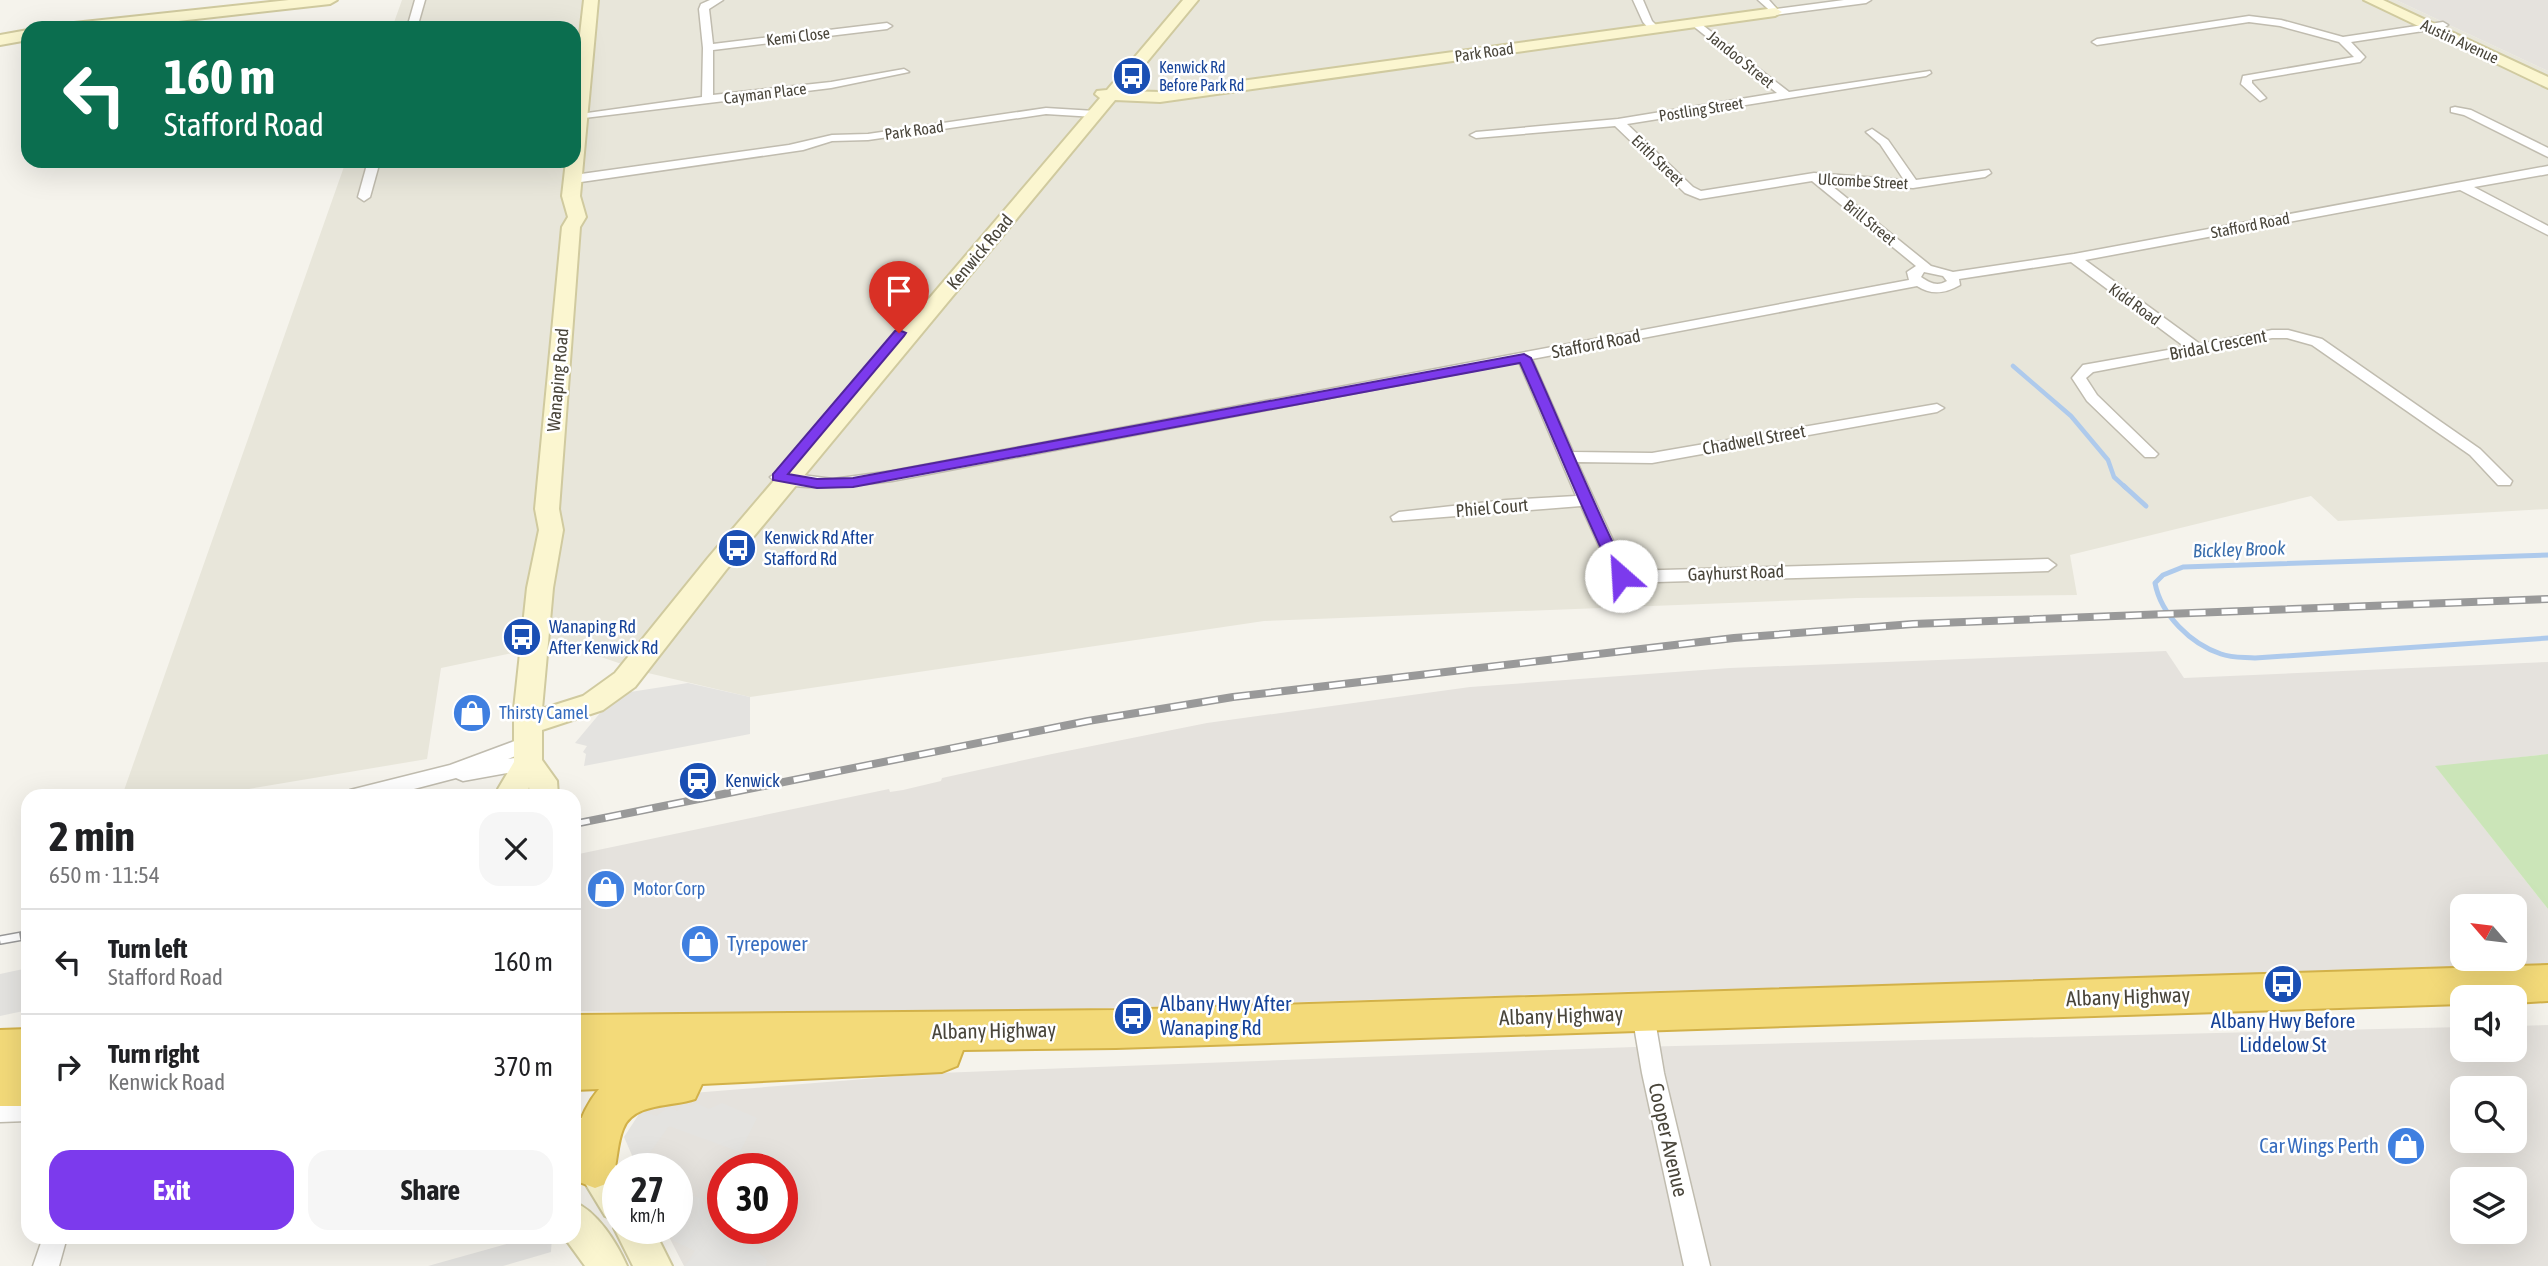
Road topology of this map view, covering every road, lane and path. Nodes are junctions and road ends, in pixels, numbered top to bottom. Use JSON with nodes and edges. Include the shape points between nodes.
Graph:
{"nodes":[{"id":1,"x":330,"y":0,"type":"edge"},
{"id":2,"x":420,"y":0,"type":"edge"},
{"id":3,"x":590,"y":0,"type":"edge"},
{"id":4,"x":718,"y":0,"type":"edge"},
{"id":5,"x":1182,"y":0,"type":"edge"},
{"id":6,"x":1191,"y":0,"type":"edge"},
{"id":7,"x":1638,"y":0,"type":"edge"},
{"id":8,"x":1866,"y":0,"type":"edge"},
{"id":9,"x":2371,"y":0,"type":"edge"},
{"id":10,"x":2386,"y":0,"type":"edge"},
{"id":11,"x":1769,"y":6,"type":"edge"},
{"id":12,"x":138,"y":21,"type":"edge"},
{"id":13,"x":414,"y":21,"type":"edge"},
{"id":14,"x":1696,"y":23,"type":"junction"},
{"id":15,"x":887,"y":26,"type":"dead end"},
{"id":16,"x":2437,"y":26,"type":"junction"},
{"id":17,"x":1655,"y":29,"type":"junction"},
{"id":18,"x":21,"y":36,"type":"edge"},
{"id":19,"x":0,"y":40,"type":"edge"},
{"id":20,"x":2343,"y":40,"type":"junction"},
{"id":21,"x":2097,"y":43,"type":"dead end"},
{"id":22,"x":708,"y":48,"type":"junction"},
{"id":23,"x":904,"y":72,"type":"dead end"},
{"id":24,"x":1926,"y":73,"type":"dead end"},
{"id":25,"x":2548,"y":74,"type":"edge"},
{"id":26,"x":2548,"y":83,"type":"edge"},
{"id":27,"x":1786,"y":95,"type":"junction"},
{"id":28,"x":708,"y":99,"type":"junction"},
{"id":29,"x":2260,"y":99,"type":"dead end"},
{"id":30,"x":1095,"y":109,"type":"junction"},
{"id":31,"x":2455,"y":110,"type":"dead end"},
{"id":32,"x":581,"y":115,"type":"joint"},
{"id":33,"x":1619,"y":122,"type":"junction"},
{"id":34,"x":1872,"y":132,"type":"dead end"},
{"id":35,"x":1476,"y":135,"type":"dead end"},
{"id":36,"x":2548,"y":153,"type":"edge"},
{"id":37,"x":372,"y":168,"type":"edge"},
{"id":38,"x":576,"y":168,"type":"edge"},
{"id":39,"x":2548,"y":170,"type":"edge"},
{"id":40,"x":1985,"y":173,"type":"dead end"},
{"id":41,"x":575,"y":176,"type":"junction"},
{"id":42,"x":1814,"y":177,"type":"junction"},
{"id":43,"x":1913,"y":184,"type":"junction"},
{"id":44,"x":2460,"y":185,"type":"junction"},
{"id":45,"x":1700,"y":195,"type":"joint"},
{"id":46,"x":363,"y":197,"type":"dead end"},
{"id":47,"x":2548,"y":231,"type":"edge"},
{"id":48,"x":2074,"y":258,"type":"junction"},
{"id":49,"x":1926,"y":268,"type":"junction"},
{"id":50,"x":1952,"y":276,"type":"junction"},
{"id":51,"x":1918,"y":282,"type":"junction"},
{"id":52,"x":2197,"y":349,"type":"junction"},
{"id":53,"x":1524,"y":358,"type":"junction"},
{"id":54,"x":1937,"y":408,"type":"dead end"},
{"id":55,"x":2150,"y":454,"type":"dead end"},
{"id":56,"x":1570,"y":457,"type":"junction"},
{"id":57,"x":783,"y":478,"type":"junction"},
{"id":58,"x":2504,"y":481,"type":"dead end"},
{"id":59,"x":1584,"y":502,"type":"junction"},
{"id":60,"x":1399,"y":517,"type":"dead end"},
{"id":61,"x":2048,"y":565,"type":"dead end"},
{"id":62,"x":528,"y":735,"type":"junction"},
{"id":63,"x":385,"y":789,"type":"edge"},
{"id":64,"x":513,"y":789,"type":"edge"},
{"id":65,"x":544,"y":789,"type":"edge"},
{"id":66,"x":2548,"y":983,"type":"edge"},
{"id":67,"x":2548,"y":1001,"type":"edge"},
{"id":68,"x":2527,"y":1002,"type":"edge"},
{"id":69,"x":2450,"y":1003,"type":"edge"},
{"id":70,"x":1645,"y":1023,"type":"junction"},
{"id":71,"x":581,"y":1035,"type":"edge"},
{"id":72,"x":21,"y":1049,"type":"edge"},
{"id":73,"x":0,"y":1050,"type":"edge"},
{"id":74,"x":865,"y":1056,"type":"junction"},
{"id":75,"x":581,"y":1070,"type":"edge"},
{"id":76,"x":0,"y":1085,"type":"edge"},
{"id":77,"x":21,"y":1085,"type":"edge"},
{"id":78,"x":21,"y":1110,"type":"edge"},
{"id":79,"x":0,"y":1111,"type":"edge"},
{"id":80,"x":584,"y":1149,"type":"edge"},
{"id":81,"x":602,"y":1178,"type":"edge"},
{"id":82,"x":581,"y":1229,"type":"edge"},
{"id":83,"x":53,"y":1244,"type":"edge"},
{"id":84,"x":641,"y":1244,"type":"edge"},
{"id":85,"x":46,"y":1266,"type":"edge"},
{"id":86,"x":608,"y":1266,"type":"edge"},
{"id":87,"x":653,"y":1266,"type":"edge"},
{"id":88,"x":1697,"y":1266,"type":"edge"}],
"edges":[{"from":1,"to":12,"type":"main road"},
{"from":2,"to":13,"type":"street"},
{"from":3,"to":32,"type":"main road","name":"Wanaping Road"},
{"from":4,"to":22,"type":"street","via":[[704,9]]},
{"from":5,"to":30,"type":"main road","name":"Kenwick Road"},
{"from":6,"to":30,"type":"main road","name":"Kenwick Road"},
{"from":7,"to":17,"type":"street"},
{"from":8,"to":11,"type":"street","name":"Park Road"},
{"from":9,"to":16,"type":"main road","name":"Austin Avenue"},
{"from":10,"to":16,"type":"main road","name":"Austin Avenue"},
{"from":11,"to":14,"type":"main road","name":"Park Road"},
{"from":14,"to":17,"type":"main road","name":"Park Road"},
{"from":14,"to":27,"type":"street","name":"Jandoo Street"},
{"from":15,"to":22,"type":"street","name":"Kemi Close"},
{"from":16,"to":20,"type":"street"},
{"from":16,"to":25,"type":"main road","name":"Austin Avenue"},
{"from":16,"to":26,"type":"main road","name":"Austin Avenue"},
{"from":17,"to":30,"type":"main road","name":"Park Road"},
{"from":18,"to":19,"type":"main road"},
{"from":20,"to":21,"type":"street","via":[[2249,19]]},
{"from":20,"to":29,"type":"street","via":[[2360,57],[2247,78]]},
{"from":22,"to":28,"type":"street"},
{"from":23,"to":28,"type":"street","name":"Cayman Place"},
{"from":24,"to":27,"type":"street","name":"Postling Street"},
{"from":27,"to":33,"type":"street","name":"Postling Street"},
{"from":28,"to":32,"type":"street","name":"Cayman Place"},
{"from":30,"to":41,"type":"street","name":"Park Road"},
{"from":30,"to":57,"type":"main road","name":"Kenwick Road"},
{"from":31,"to":36,"type":"street"},
{"from":33,"to":35,"type":"street","name":"Postling Street"},
{"from":33,"to":45,"type":"street","name":"Erith Street","via":[[1689,190]]},
{"from":34,"to":43,"type":"street"},
{"from":37,"to":46,"type":"street"},
{"from":38,"to":41,"type":"main road","name":"Wanaping Road"},
{"from":39,"to":44,"type":"street","name":"Stafford Road"},
{"from":40,"to":43,"type":"street","name":"Ulcombe Street"},
{"from":41,"to":62,"type":"main road","name":"Wanaping Road","via":[[572,202],[577,217],[571,228],[547,509],[551,530],[540,589]]},
{"from":42,"to":43,"type":"street","name":"Ulcombe Street"},
{"from":42,"to":45,"type":"street","name":"Ulcombe Street"},
{"from":42,"to":49,"type":"street","name":"Brill Street"},
{"from":44,"to":47,"type":"street"},
{"from":44,"to":48,"type":"street","name":"Stafford Road"},
{"from":48,"to":50,"type":"street","name":"Stafford Road"},
{"from":48,"to":52,"type":"street","name":"Kidd Road"},
{"from":49,"to":50,"type":"street","name":"Stafford Road"},
{"from":49,"to":51,"type":"street","via":[[1914,272]]},
{"from":50,"to":51,"type":"street","name":"Stafford Road","via":[[1955,282],[1949,288],[1934,289]]},
{"from":51,"to":53,"type":"street","name":"Stafford Road"},
{"from":52,"to":55,"type":"street","name":"Bridal Crescent","via":[[2088,368],[2079,378],[2084,391],[2138,437]]},
{"from":52,"to":58,"type":"street","name":"Bridal Crescent","via":[[2272,334],[2317,342],[2475,452]]},
{"from":53,"to":56,"type":"street","name":"Gayhurst Road"},
{"from":53,"to":57,"type":"street","name":"Stafford Road","via":[[853,483],[817,484]]},
{"from":54,"to":56,"type":"street","name":"Chadwell Street","via":[[1652,458]]},
{"from":56,"to":59,"type":"street","name":"Gayhurst Road"},
{"from":57,"to":62,"type":"main road","name":"Kenwick Road","via":[[625,680],[593,703]]},
{"from":59,"to":60,"type":"street","name":"Phiel Court"},
{"from":59,"to":61,"type":"street","name":"Gayhurst Road","via":[[1621,576]]},
{"from":62,"to":63,"type":"street","via":[[471,774],[453,772]]},
{"from":62,"to":64,"type":"main road","name":"Wanaping Road"},
{"from":62,"to":65,"type":"main road"},
{"from":66,"to":70,"type":"highway","name":"Albany Highway"},
{"from":67,"to":68,"type":"highway"},
{"from":69,"to":70,"type":"highway","name":"Albany Highway"},
{"from":70,"to":71,"type":"highway","name":"Albany Highway"},
{"from":70,"to":74,"type":"highway","name":"Albany Highway"},
{"from":70,"to":88,"type":"street","name":"Cooper Avenue"},
{"from":72,"to":73,"type":"highway"},
{"from":74,"to":75,"type":"highway","name":"Albany Highway"},
{"from":74,"to":80,"type":"highway","via":[[813,1073],[638,1090],[615,1102]]},
{"from":76,"to":77,"type":"highway"},
{"from":78,"to":79,"type":"street"},
{"from":80,"to":81,"type":"main road"},
{"from":82,"to":86,"type":"main road"},
{"from":83,"to":85,"type":"street"},
{"from":84,"to":87,"type":"main road"}]}
